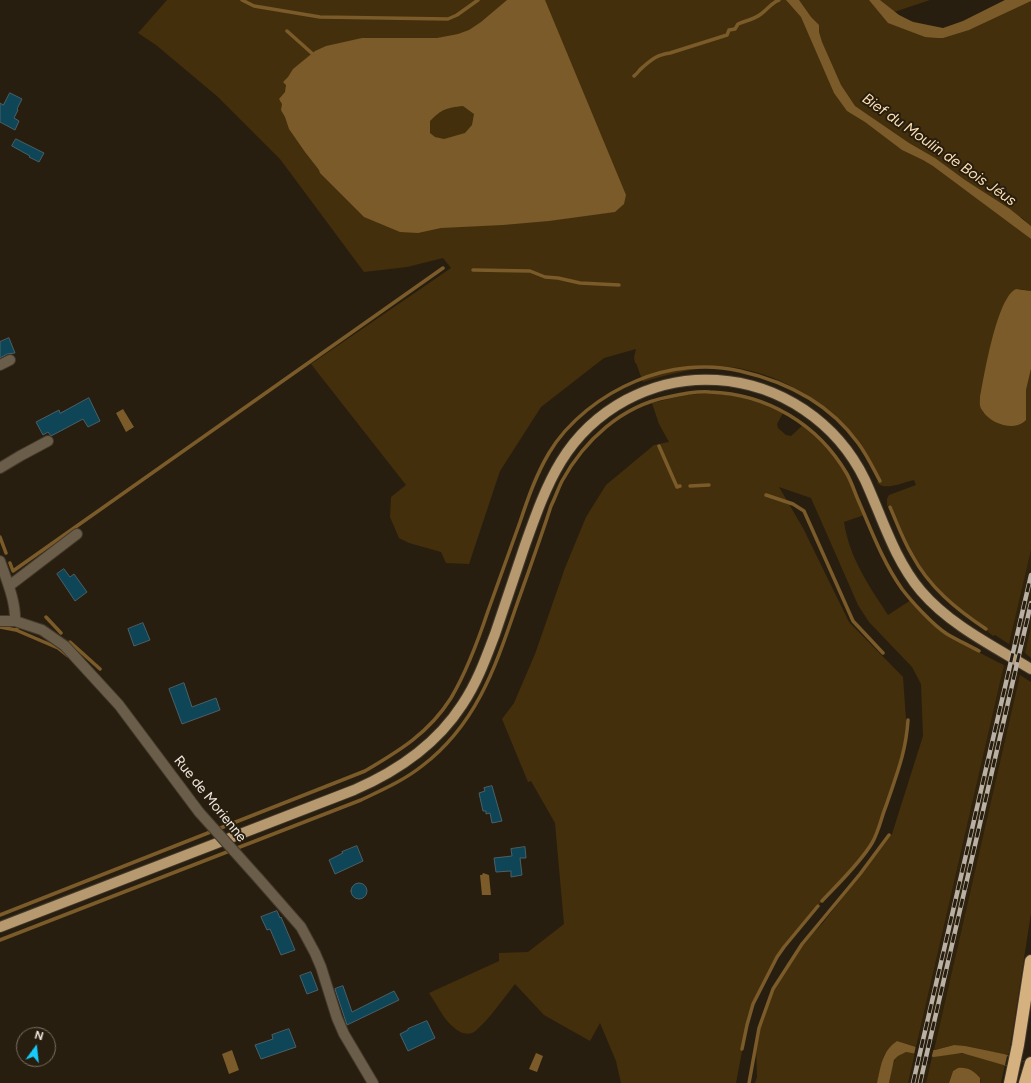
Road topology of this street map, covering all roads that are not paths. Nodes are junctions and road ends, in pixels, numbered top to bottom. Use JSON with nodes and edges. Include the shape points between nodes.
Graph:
{"nodes":[{"id":1,"x":10,"y":360,"type":"dead end"},
{"id":2,"x":0,"y":365,"type":"edge"},
{"id":3,"x":48,"y":442,"type":"dead end"},
{"id":4,"x":0,"y":468,"type":"edge"},
{"id":5,"x":77,"y":534,"type":"dead end"},
{"id":6,"x":0,"y":561,"type":"edge"},
{"id":7,"x":9,"y":586,"type":"junction"},
{"id":8,"x":0,"y":621,"type":"edge"},
{"id":9,"x":15,"y":621,"type":"junction"},
{"id":10,"x":1031,"y":669,"type":"edge"},
{"id":11,"x":0,"y":927,"type":"edge"},
{"id":12,"x":1031,"y":961,"type":"edge"},
{"id":13,"x":374,"y":1083,"type":"edge"},
{"id":14,"x":1010,"y":1083,"type":"edge"}],
"edges":[{"from":1,"to":2,"type":"street"},
{"from":3,"to":4,"type":"street"},
{"from":5,"to":7,"type":"street"},
{"from":6,"to":7,"type":"street"},
{"from":7,"to":9,"type":"street","via":[[16,614]]},
{"from":8,"to":9,"type":"street","name":"Rue de Morienne"},
{"from":9,"to":13,"type":"street","name":"Rue de Morienne","bridge":true,"via":[[42,630],[65,646],[119,706],[199,812],[301,927],[321,967],[344,1034]]},
{"from":10,"to":11,"type":"main road","via":[[966,630],[933,604],[920,590],[898,554],[855,462],[816,418],[776,394],[729,381],[678,382],[646,390],[602,415],[579,437],[555,470],[543,496],[476,680],[454,716],[418,754],[389,773],[354,790]]},
{"from":12,"to":14,"type":"highway"}]}
